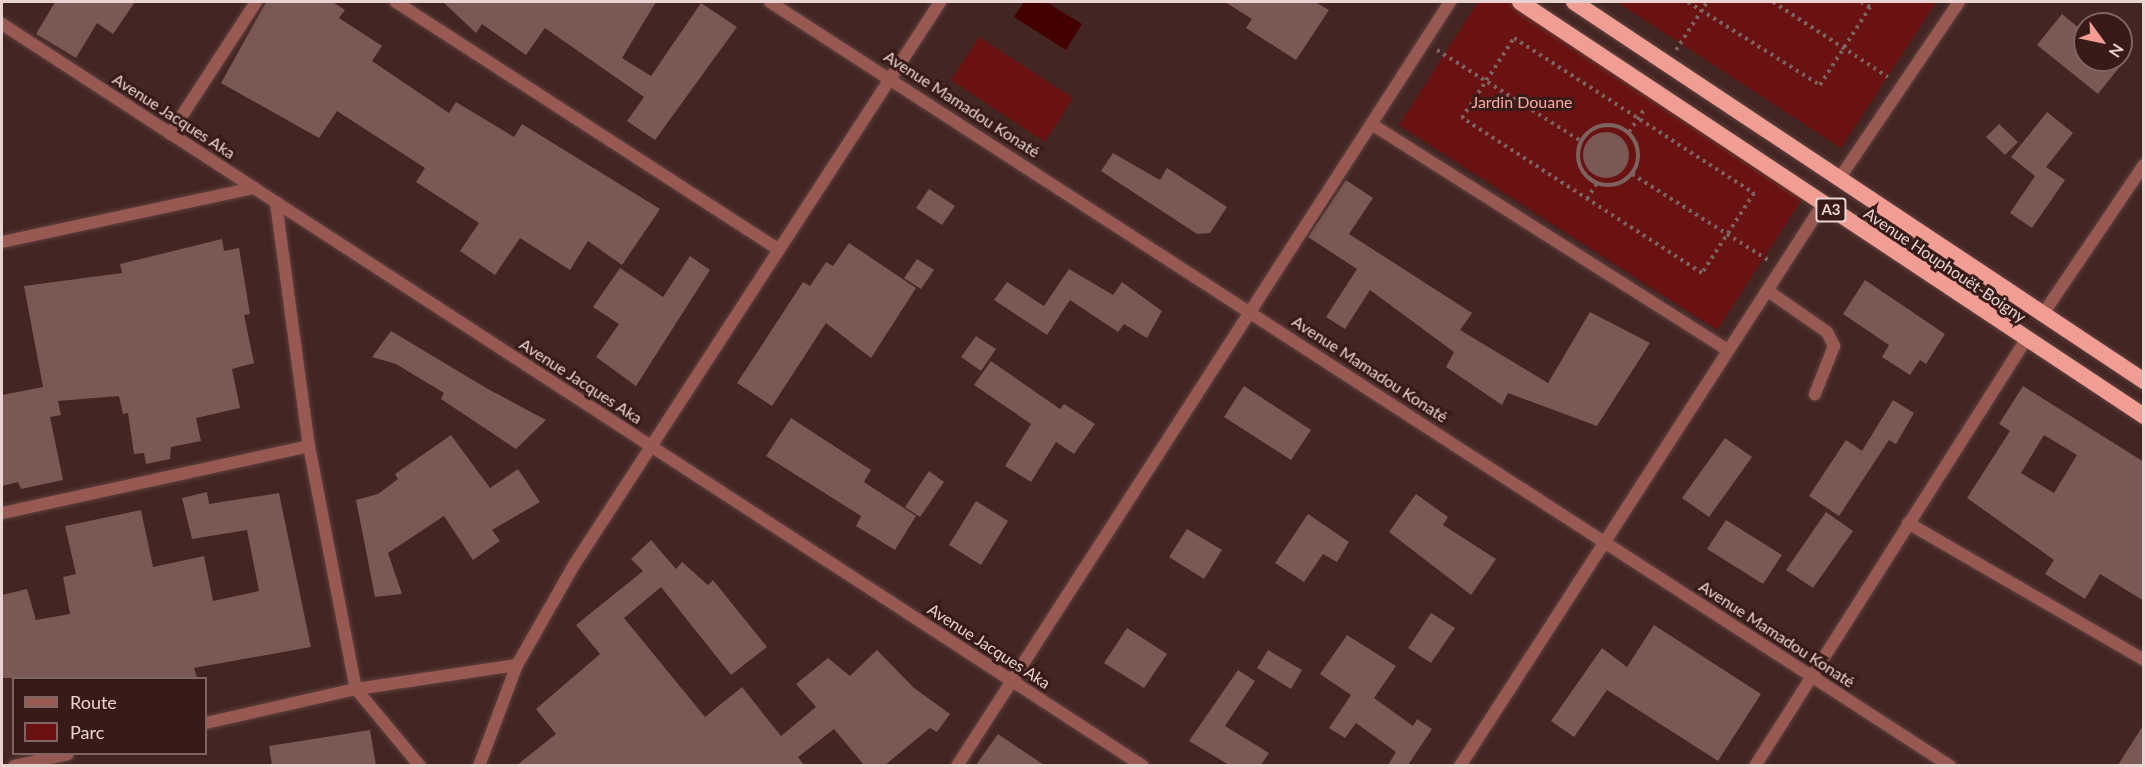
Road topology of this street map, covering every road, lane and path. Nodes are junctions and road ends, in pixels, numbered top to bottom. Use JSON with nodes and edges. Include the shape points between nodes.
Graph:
{"nodes":[{"id":1,"x":256,"y":2,"type":"edge"},
{"id":2,"x":396,"y":2,"type":"edge"},
{"id":3,"x":770,"y":2,"type":"edge"},
{"id":4,"x":940,"y":2,"type":"edge"},
{"id":5,"x":1450,"y":2,"type":"edge"},
{"id":6,"x":1520,"y":2,"type":"edge"},
{"id":7,"x":1574,"y":2,"type":"edge"},
{"id":8,"x":1688,"y":2,"type":"edge"},
{"id":9,"x":1707,"y":2,"type":"edge"},
{"id":10,"x":1773,"y":2,"type":"edge"},
{"id":11,"x":1861,"y":2,"type":"edge"},
{"id":12,"x":1959,"y":2,"type":"edge"},
{"id":13,"x":1702,"y":10,"type":"junction"},
{"id":14,"x":2,"y":24,"type":"edge"},
{"id":15,"x":1427,"y":43,"type":"junction"},
{"id":16,"x":1844,"y":48,"type":"junction"},
{"id":17,"x":1668,"y":63,"type":"junction"},
{"id":18,"x":891,"y":78,"type":"junction"},
{"id":19,"x":1486,"y":81,"type":"junction"},
{"id":20,"x":1902,"y":86,"type":"junction"},
{"id":21,"x":1656,"y":93,"type":"junction"},
{"id":22,"x":1639,"y":118,"type":"junction"},
{"id":23,"x":1373,"y":125,"type":"junction"},
{"id":24,"x":1629,"y":132,"type":"junction"},
{"id":25,"x":170,"y":134,"type":"junction"},
{"id":26,"x":1581,"y":141,"type":"junction"},
{"id":27,"x":2144,"y":165,"type":"edge"},
{"id":28,"x":1632,"y":174,"type":"junction"},
{"id":29,"x":1839,"y":179,"type":"junction"},
{"id":30,"x":1596,"y":183,"type":"junction"},
{"id":31,"x":254,"y":188,"type":"junction"},
{"id":32,"x":1587,"y":199,"type":"junction"},
{"id":33,"x":276,"y":203,"type":"junction"},
{"id":34,"x":1822,"y":204,"type":"junction"},
{"id":35,"x":1727,"y":234,"type":"junction"},
{"id":36,"x":2,"y":243,"type":"edge"},
{"id":37,"x":779,"y":250,"type":"junction"},
{"id":38,"x":1782,"y":269,"type":"junction"},
{"id":39,"x":1768,"y":291,"type":"junction"},
{"id":40,"x":1252,"y":312,"type":"junction"},
{"id":41,"x":2043,"y":315,"type":"junction"},
{"id":42,"x":2025,"y":341,"type":"junction"},
{"id":43,"x":1728,"y":350,"type":"junction"},
{"id":44,"x":2144,"y":381,"type":"edge"},
{"id":45,"x":1815,"y":394,"type":"dead end"},
{"id":46,"x":2144,"y":416,"type":"edge"},
{"id":47,"x":309,"y":446,"type":"junction"},
{"id":48,"x":651,"y":446,"type":"junction"},
{"id":49,"x":2,"y":513,"type":"edge"},
{"id":50,"x":1908,"y":523,"type":"junction"},
{"id":51,"x":1605,"y":542,"type":"junction"},
{"id":52,"x":2144,"y":660,"type":"edge"},
{"id":53,"x":517,"y":665,"type":"junction"},
{"id":54,"x":1813,"y":676,"type":"junction"},
{"id":55,"x":1012,"y":681,"type":"junction"},
{"id":56,"x":356,"y":689,"type":"junction"},
{"id":57,"x":207,"y":723,"type":"edge"},
{"id":58,"x":59,"y":755,"type":"edge"},
{"id":59,"x":14,"y":765,"type":"edge"},
{"id":60,"x":420,"y":765,"type":"edge"},
{"id":61,"x":479,"y":765,"type":"edge"},
{"id":62,"x":957,"y":765,"type":"edge"},
{"id":63,"x":1143,"y":765,"type":"edge"},
{"id":64,"x":1460,"y":765,"type":"edge"},
{"id":65,"x":1755,"y":765,"type":"edge"},
{"id":66,"x":1950,"y":765,"type":"edge"}],
"edges":[{"from":1,"to":25,"type":"street"},
{"from":2,"to":37,"type":"street"},
{"from":3,"to":18,"type":"street","name":"Avenue Mamadou Konaté"},
{"from":4,"to":18,"type":"street"},
{"from":5,"to":15,"type":"street"},
{"from":6,"to":21,"type":"highway","name":"Avenue Houphouët-Boigny","number":"A3"},
{"from":7,"to":17,"type":"highway","name":"Avenue Houphouët-Boigny","number":"A3"},
{"from":8,"to":13,"type":"path"},
{"from":9,"to":13,"type":"path"},
{"from":10,"to":16,"type":"path"},
{"from":11,"to":16,"type":"path","via":[[1870,7]]},
{"from":12,"to":20,"type":"street"},
{"from":13,"to":16,"type":"path","via":[[1820,85]]},
{"from":13,"to":17,"type":"path"},
{"from":14,"to":25,"type":"street","name":"Avenue Jacques Aka"},
{"from":15,"to":19,"type":"path"},
{"from":15,"to":23,"type":"street"},
{"from":16,"to":20,"type":"path"},
{"from":17,"to":29,"type":"highway","name":"Avenue Houphouët-Boigny","number":"A3"},
{"from":18,"to":37,"type":"street"},
{"from":18,"to":40,"type":"street","name":"Avenue Mamadou Konaté"},
{"from":19,"to":22,"type":"path","via":[[1514,38]]},
{"from":19,"to":26,"type":"path"},
{"from":19,"to":32,"type":"path","via":[[1462,118]]},
{"from":20,"to":29,"type":"street"},
{"from":21,"to":22,"type":"path"},
{"from":21,"to":34,"type":"highway","name":"Avenue Houphouët-Boigny","number":"A3"},
{"from":22,"to":24,"type":"path"},
{"from":22,"to":35,"type":"path","via":[[1754,193]]},
{"from":23,"to":40,"type":"street"},
{"from":23,"to":43,"type":"street"},
{"from":24,"to":26,"type":"path","via":[[1608,124]]},
{"from":24,"to":28,"type":"path","via":[[1637,145]]},
{"from":25,"to":31,"type":"street","name":"Avenue Jacques Aka"},
{"from":26,"to":30,"type":"path","via":[[1580,165]]},
{"from":27,"to":41,"type":"street"},
{"from":28,"to":30,"type":"path","via":[[1616,184]]},
{"from":28,"to":35,"type":"path"},
{"from":29,"to":41,"type":"highway","name":"Avenue Houphouët-Boigny","number":"A3"},
{"from":30,"to":32,"type":"path"},
{"from":31,"to":33,"type":"street","name":"Avenue Jacques Aka"},
{"from":31,"to":36,"type":"street"},
{"from":32,"to":35,"type":"path","via":[[1702,273]]},
{"from":33,"to":47,"type":"street"},
{"from":33,"to":48,"type":"street","name":"Avenue Jacques Aka"},
{"from":34,"to":38,"type":"street"},
{"from":34,"to":42,"type":"highway","name":"Avenue Houphouët-Boigny","number":"A3"},
{"from":35,"to":38,"type":"path"},
{"from":37,"to":48,"type":"street"},
{"from":38,"to":39,"type":"street"},
{"from":39,"to":43,"type":"street"},
{"from":39,"to":45,"type":"street","via":[[1827,332],[1834,346]]},
{"from":40,"to":51,"type":"street","name":"Avenue Mamadou Konaté"},
{"from":40,"to":55,"type":"street"},
{"from":41,"to":44,"type":"highway","name":"Avenue Houphouët-Boigny","number":"A3"},
{"from":42,"to":46,"type":"highway","name":"Avenue Houphouët-Boigny","number":"A3"},
{"from":42,"to":50,"type":"street"},
{"from":43,"to":51,"type":"street"},
{"from":47,"to":49,"type":"street"},
{"from":47,"to":56,"type":"street"},
{"from":48,"to":53,"type":"street"},
{"from":48,"to":55,"type":"street","name":"Avenue Jacques Aka"},
{"from":50,"to":52,"type":"street"},
{"from":50,"to":54,"type":"street"},
{"from":51,"to":54,"type":"street","name":"Avenue Mamadou Konaté"},
{"from":51,"to":64,"type":"street"},
{"from":53,"to":56,"type":"street"},
{"from":53,"to":61,"type":"street"},
{"from":54,"to":65,"type":"street"},
{"from":54,"to":66,"type":"street","name":"Avenue Mamadou Konaté"},
{"from":55,"to":62,"type":"street"},
{"from":55,"to":63,"type":"street","name":"Avenue Jacques Aka"},
{"from":56,"to":57,"type":"street"},
{"from":56,"to":60,"type":"street"},
{"from":58,"to":59,"type":"street"}]}
